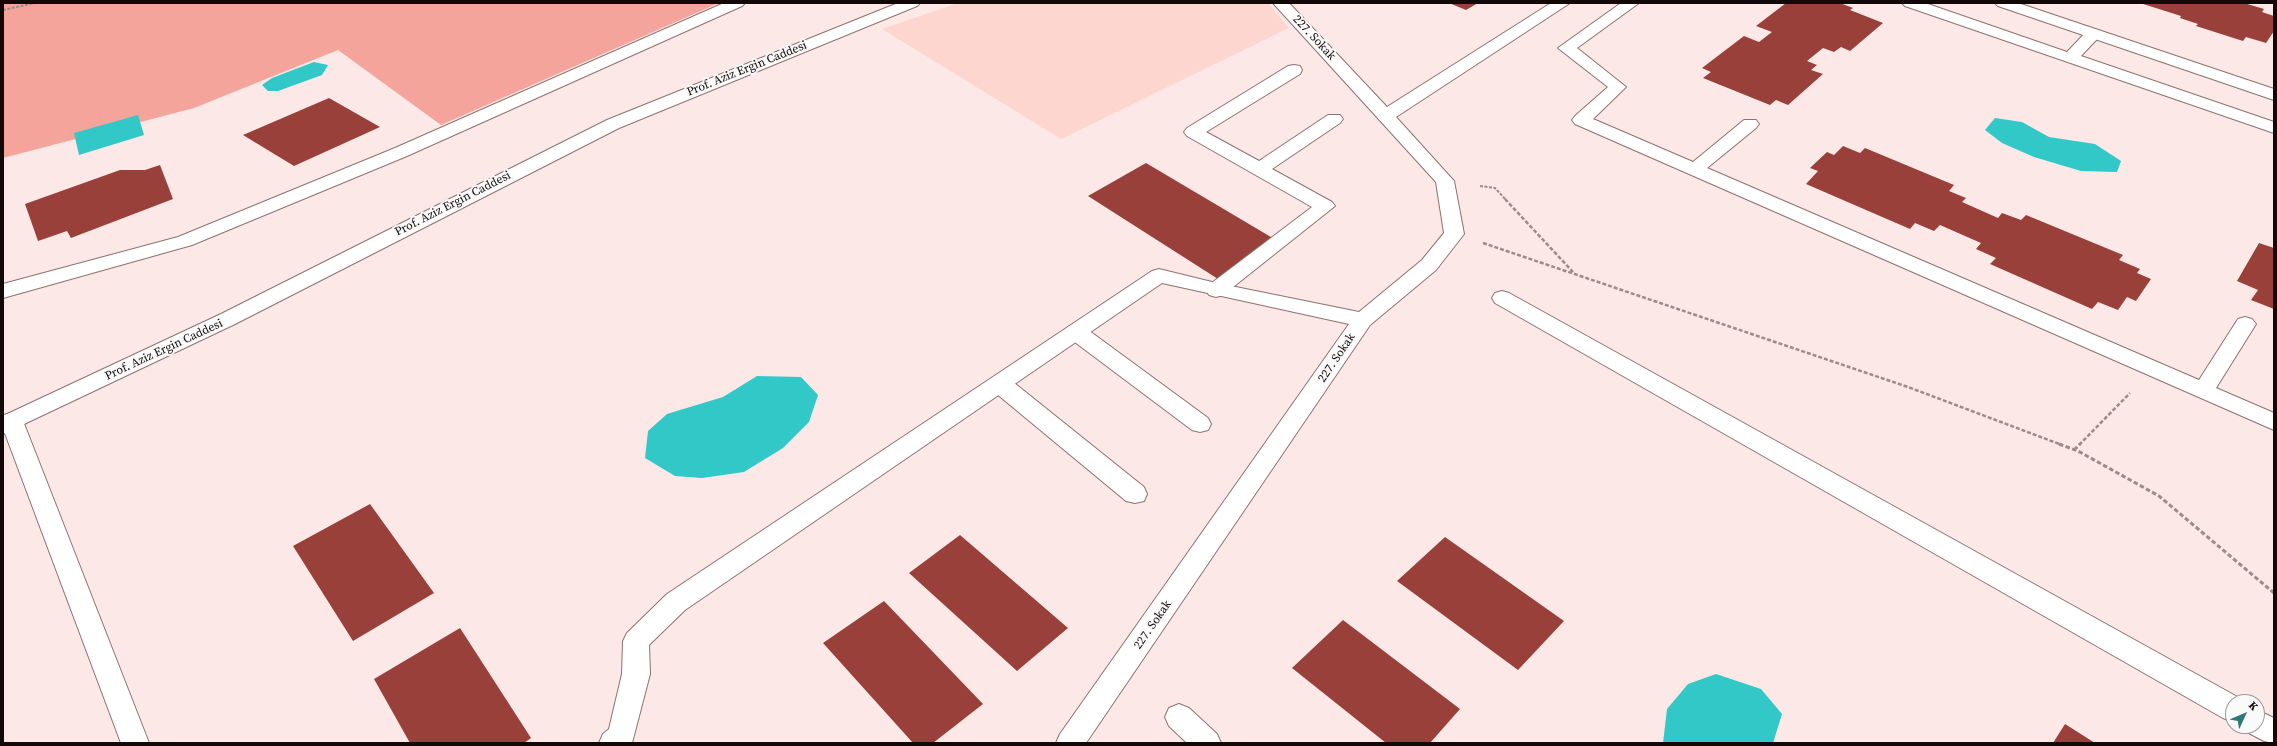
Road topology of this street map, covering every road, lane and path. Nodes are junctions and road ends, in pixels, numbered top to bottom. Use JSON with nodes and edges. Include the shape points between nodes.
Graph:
{"nodes":[{"id":1,"x":35,"y":3,"type":"edge"},
{"id":2,"x":737,"y":3,"type":"edge"},
{"id":3,"x":911,"y":3,"type":"edge"},
{"id":4,"x":1281,"y":3,"type":"edge"},
{"id":5,"x":1562,"y":3,"type":"edge"},
{"id":6,"x":1631,"y":3,"type":"edge"},
{"id":7,"x":1910,"y":3,"type":"edge"},
{"id":8,"x":2003,"y":3,"type":"edge"},
{"id":9,"x":3,"y":10,"type":"edge"},
{"id":10,"x":2093,"y":34,"type":"junction"},
{"id":11,"x":2070,"y":58,"type":"junction"},
{"id":12,"x":1294,"y":70,"type":"dead end"},
{"id":13,"x":2274,"y":95,"type":"edge"},
{"id":14,"x":1385,"y":116,"type":"junction"},
{"id":15,"x":1334,"y":119,"type":"dead end"},
{"id":16,"x":1750,"y":124,"type":"dead end"},
{"id":17,"x":2274,"y":128,"type":"edge"},
{"id":18,"x":1260,"y":169,"type":"junction"},
{"id":19,"x":1694,"y":170,"type":"junction"},
{"id":20,"x":1445,"y":181,"type":"junction"},
{"id":21,"x":1454,"y":233,"type":"junction"},
{"id":22,"x":1574,"y":273,"type":"junction"},
{"id":23,"x":1216,"y":290,"type":"junction"},
{"id":24,"x":3,"y":291,"type":"edge"},
{"id":25,"x":1502,"y":298,"type":"dead end"},
{"id":26,"x":1363,"y":320,"type":"junction"},
{"id":27,"x":2245,"y":324,"type":"dead end"},
{"id":28,"x":1076,"y":332,"type":"junction"},
{"id":29,"x":2153,"y":369,"type":"junction"},
{"id":30,"x":1000,"y":384,"type":"junction"},
{"id":31,"x":2203,"y":391,"type":"junction"},
{"id":32,"x":2274,"y":422,"type":"edge"},
{"id":33,"x":8,"y":423,"type":"edge"},
{"id":34,"x":1200,"y":424,"type":"dead end"},
{"id":35,"x":2074,"y":450,"type":"junction"},
{"id":36,"x":1136,"y":494,"type":"dead end"},
{"id":37,"x":2274,"y":593,"type":"edge"},
{"id":38,"x":2225,"y":705,"type":"edge"},
{"id":39,"x":1180,"y":717,"type":"dead end"},
{"id":40,"x":2265,"y":727,"type":"edge"},
{"id":41,"x":2274,"y":732,"type":"edge"},
{"id":42,"x":135,"y":743,"type":"edge"},
{"id":43,"x":613,"y":743,"type":"edge"},
{"id":44,"x":1070,"y":743,"type":"edge"},
{"id":45,"x":1207,"y":743,"type":"edge"}],
"edges":[{"from":1,"to":9,"type":"path"},
{"from":2,"to":24,"type":"street","via":[[401,152],[185,241]]},
{"from":3,"to":33,"type":"street","name":"Prof. Aziz Ergin Caddesi","via":[[613,124],[228,319]]},
{"from":4,"to":14,"type":"street","name":"227. Sokak"},
{"from":5,"to":14,"type":"street"},
{"from":6,"to":19,"type":"street","via":[[1566,48],[1618,87],[1581,120]]},
{"from":7,"to":11,"type":"street"},
{"from":8,"to":10,"type":"street"},
{"from":10,"to":11,"type":"street"},
{"from":10,"to":13,"type":"street"},
{"from":11,"to":17,"type":"street"},
{"from":12,"to":18,"type":"street","via":[[1193,132]]},
{"from":14,"to":20,"type":"street","name":"227. Sokak"},
{"from":15,"to":18,"type":"street"},
{"from":16,"to":19,"type":"street"},
{"from":18,"to":23,"type":"street","via":[[1325,206]]},
{"from":19,"to":29,"type":"street"},
{"from":20,"to":21,"type":"street"},
{"from":20,"to":22,"type":"path","via":[[1495,188]]},
{"from":21,"to":22,"type":"path"},
{"from":21,"to":26,"type":"street","name":"227. Sokak","via":[[1429,265]]},
{"from":22,"to":35,"type":"path","via":[[1908,387]]},
{"from":23,"to":26,"type":"street"},
{"from":23,"to":28,"type":"street","via":[[1159,276]]},
{"from":25,"to":38,"type":"street"},
{"from":26,"to":44,"type":"street","name":"227. Sokak","via":[[1241,500]]},
{"from":27,"to":31,"type":"street"},
{"from":28,"to":30,"type":"street"},
{"from":28,"to":34,"type":"street"},
{"from":29,"to":31,"type":"street"},
{"from":29,"to":35,"type":"path"},
{"from":30,"to":36,"type":"street"},
{"from":30,"to":43,"type":"street","via":[[676,602],[636,642],[636,674],[620,736]]},
{"from":31,"to":32,"type":"street"},
{"from":33,"to":42,"type":"street"},
{"from":35,"to":37,"type":"path","via":[[2159,496]]},
{"from":39,"to":45,"type":"street"},
{"from":40,"to":41,"type":"street"}]}
